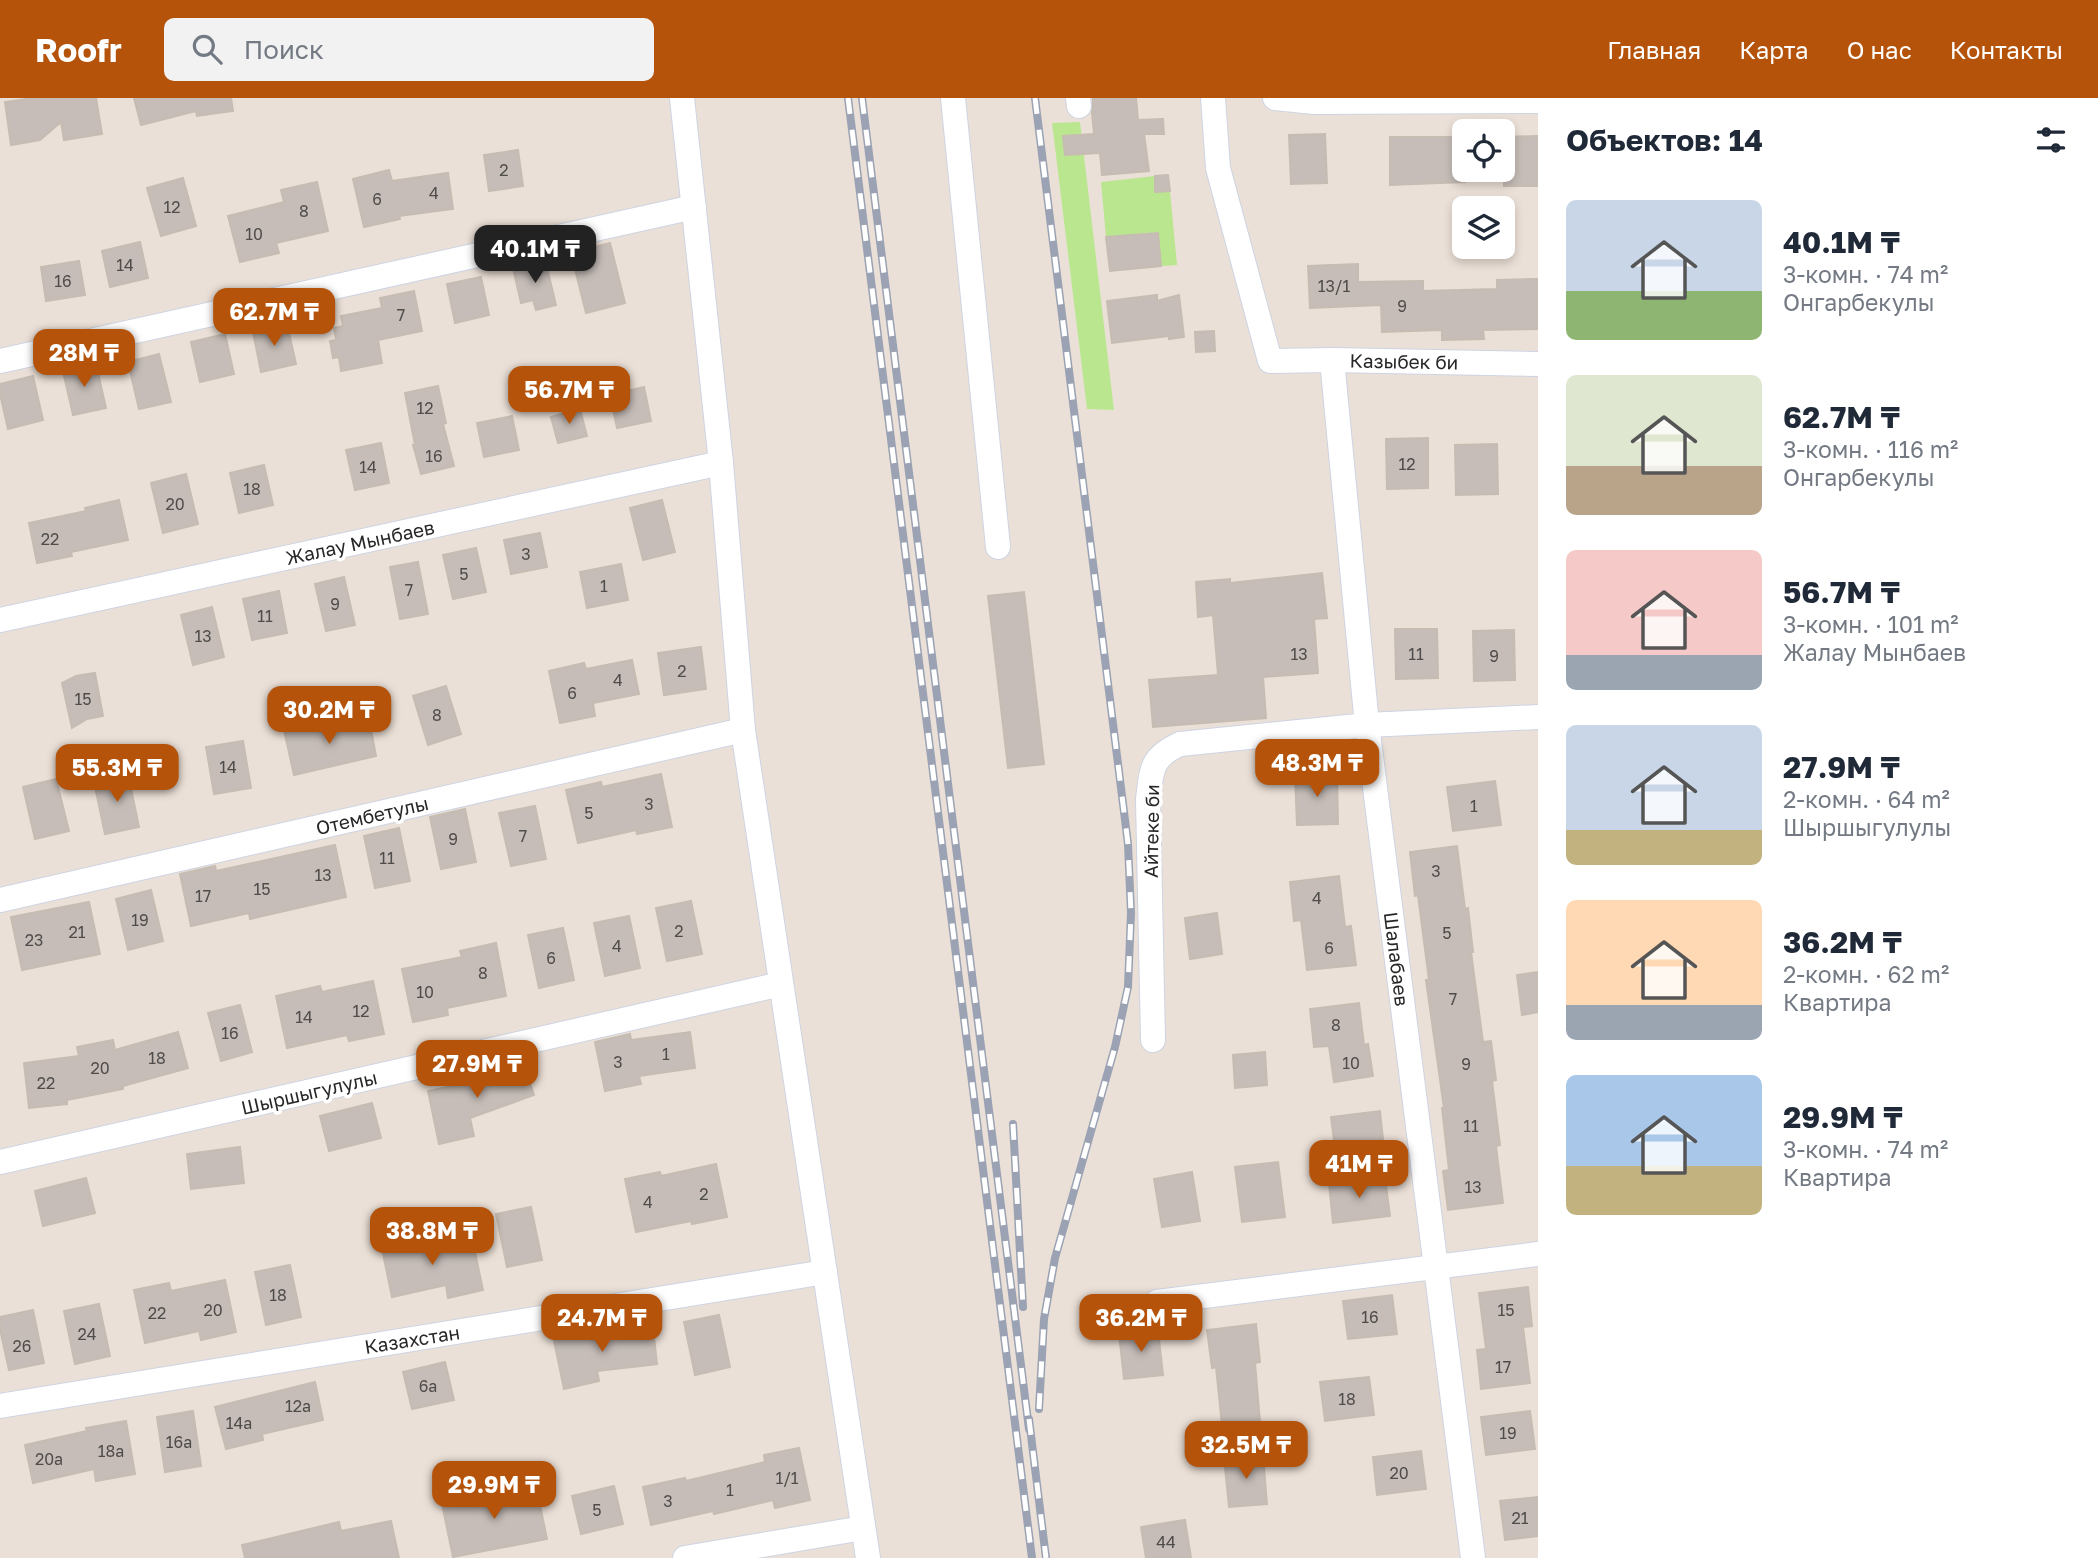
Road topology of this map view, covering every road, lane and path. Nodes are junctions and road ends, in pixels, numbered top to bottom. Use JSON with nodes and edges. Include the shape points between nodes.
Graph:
{"nodes":[{"id":1,"x":682,"y":98,"type":"edge"},
{"id":2,"x":953,"y":98,"type":"edge"},
{"id":3,"x":1213,"y":98,"type":"edge"},
{"id":4,"x":1275,"y":98,"type":"edge"},
{"id":5,"x":1538,"y":101,"type":"edge"},
{"id":6,"x":694,"y":207,"type":"junction"},
{"id":7,"x":1332,"y":360,"type":"junction"},
{"id":8,"x":0,"y":361,"type":"edge"},
{"id":9,"x":1538,"y":364,"type":"edge"},
{"id":10,"x":721,"y":463,"type":"junction"},
{"id":11,"x":998,"y":547,"type":"dead end"},
{"id":12,"x":0,"y":620,"type":"edge"},
{"id":13,"x":1538,"y":717,"type":"edge"},
{"id":14,"x":1367,"y":726,"type":"junction"},
{"id":15,"x":743,"y":730,"type":"junction"},
{"id":16,"x":0,"y":900,"type":"edge"},
{"id":17,"x":782,"y":984,"type":"junction"},
{"id":18,"x":1153,"y":1040,"type":"dead end"},
{"id":19,"x":0,"y":1163,"type":"edge"},
{"id":20,"x":1538,"y":1254,"type":"edge"},
{"id":21,"x":1436,"y":1267,"type":"junction"},
{"id":22,"x":825,"y":1272,"type":"junction"},
{"id":23,"x":1157,"y":1302,"type":"dead end"},
{"id":24,"x":0,"y":1406,"type":"edge"},
{"id":25,"x":863,"y":1528,"type":"junction"},
{"id":26,"x":685,"y":1558,"type":"edge"},
{"id":27,"x":868,"y":1558,"type":"edge"},
{"id":28,"x":1473,"y":1558,"type":"edge"}],
"edges":[{"from":1,"to":6,"type":"street"},
{"from":2,"to":11,"type":"street"},
{"from":3,"to":7,"type":"street","name":"Казыбек би","via":[[1218,168],[1270,361]]},
{"from":4,"to":5,"type":"street","via":[[1314,102]]},
{"from":6,"to":8,"type":"street"},
{"from":6,"to":10,"type":"street"},
{"from":7,"to":9,"type":"street","name":"Казыбек би"},
{"from":7,"to":14,"type":"street","name":"Шалабаев"},
{"from":10,"to":12,"type":"street","name":"Жалау Мынбаев"},
{"from":10,"to":15,"type":"street"},
{"from":13,"to":14,"type":"street","name":"Айтеке би"},
{"from":14,"to":18,"type":"street","name":"Айтеке би","via":[[1180,744],[1161,753],[1152,771],[1148,799]]},
{"from":14,"to":21,"type":"street","name":"Шалабаев"},
{"from":15,"to":16,"type":"street","name":"Отембетулы"},
{"from":15,"to":17,"type":"street"},
{"from":17,"to":19,"type":"street","name":"Шыршыгулулы"},
{"from":17,"to":22,"type":"street"},
{"from":20,"to":21,"type":"street"},
{"from":21,"to":23,"type":"street"},
{"from":21,"to":28,"type":"street","name":"Шалабаев"},
{"from":22,"to":24,"type":"street","name":"Казахстан"},
{"from":22,"to":25,"type":"street"},
{"from":25,"to":26,"type":"street"},
{"from":25,"to":27,"type":"street"}]}
